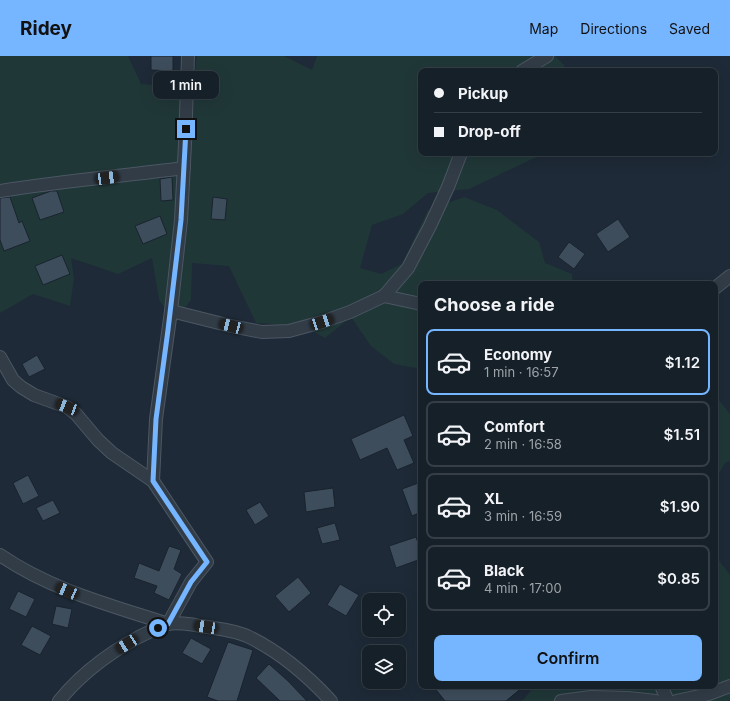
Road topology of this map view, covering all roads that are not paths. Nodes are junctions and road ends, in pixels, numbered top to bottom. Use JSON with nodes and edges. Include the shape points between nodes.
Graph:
{"nodes":[{"id":1,"x":188,"y":56,"type":"edge"},
{"id":2,"x":547,"y":56,"type":"edge"},
{"id":3,"x":527,"y":68,"type":"edge"},
{"id":4,"x":460,"y":156,"type":"edge"},
{"id":5,"x":184,"y":168,"type":"junction"},
{"id":6,"x":0,"y":191,"type":"edge"},
{"id":7,"x":730,"y":276,"type":"edge"},
{"id":8,"x":718,"y":286,"type":"edge"},
{"id":9,"x":384,"y":296,"type":"junction"},
{"id":10,"x":418,"y":303,"type":"edge"},
{"id":11,"x":171,"y":310,"type":"junction"},
{"id":12,"x":0,"y":357,"type":"edge"},
{"id":13,"x":153,"y":481,"type":"junction"},
{"id":14,"x":0,"y":555,"type":"edge"},
{"id":15,"x":168,"y":624,"type":"junction"},
{"id":16,"x":730,"y":686,"type":"edge"},
{"id":17,"x":662,"y":689,"type":"edge"},
{"id":18,"x":59,"y":701,"type":"edge"},
{"id":19,"x":331,"y":701,"type":"edge"},
{"id":20,"x":561,"y":701,"type":"edge"},
{"id":21,"x":656,"y":701,"type":"edge"},
{"id":22,"x":668,"y":701,"type":"edge"},
{"id":23,"x":676,"y":701,"type":"edge"}],
"edges":[{"from":1,"to":5,"type":"street"},
{"from":2,"to":3,"type":"street"},
{"from":4,"to":9,"type":"street","via":[[430,226],[408,268]]},
{"from":5,"to":6,"type":"street"},
{"from":5,"to":11,"type":"street"},
{"from":7,"to":8,"type":"street"},
{"from":9,"to":10,"type":"street"},
{"from":9,"to":11,"type":"street","via":[[350,312],[289,331],[262,332]]},
{"from":11,"to":13,"type":"street","via":[[156,419]]},
{"from":12,"to":13,"type":"street","via":[[13,380],[21,387],[34,395],[67,407],[112,453]]},
{"from":13,"to":15,"type":"street","via":[[207,562],[191,582]]},
{"from":14,"to":15,"type":"street","via":[[43,580],[80,596]]},
{"from":15,"to":18,"type":"street","via":[[138,637],[107,657],[83,676]]},
{"from":15,"to":19,"type":"street","via":[[218,628],[246,636],[275,652],[303,673]]},
{"from":16,"to":23,"type":"street","via":[[709,694]]},
{"from":17,"to":22,"type":"street"},
{"from":20,"to":21,"type":"street","via":[[591,697]]}]}
